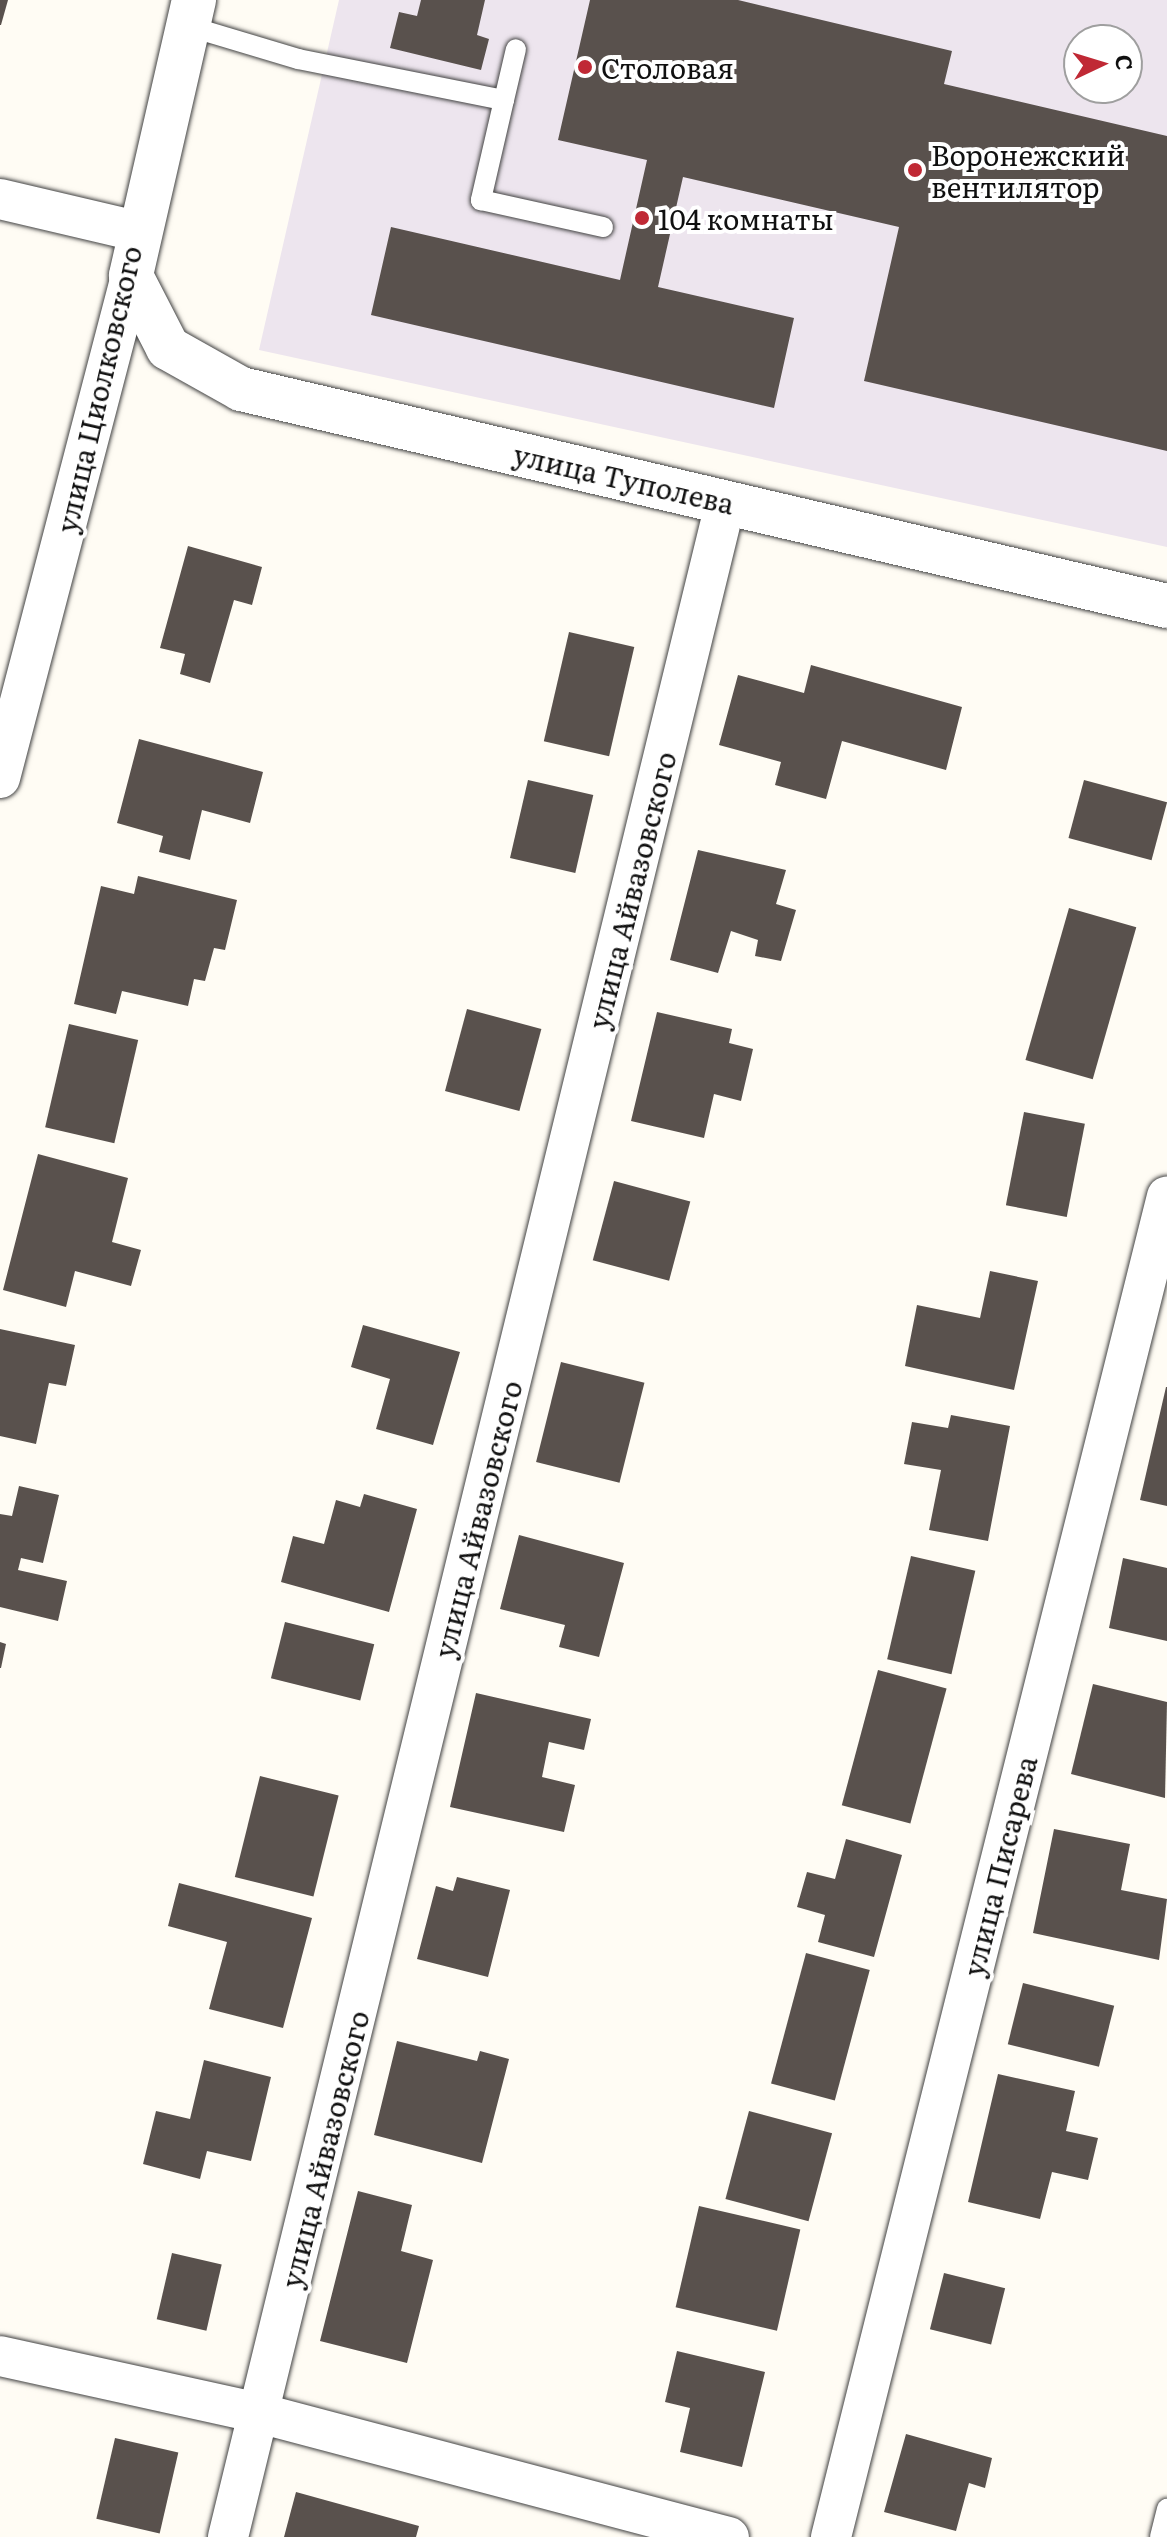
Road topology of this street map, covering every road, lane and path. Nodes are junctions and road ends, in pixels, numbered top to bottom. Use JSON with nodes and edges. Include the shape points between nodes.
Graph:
{"nodes":[{"id":1,"x":191,"y":13,"type":"edge"},
{"id":2,"x":516,"y":49,"type":"dead end"},
{"id":3,"x":504,"y":100,"type":"junction"},
{"id":4,"x":0,"y":199,"type":"edge"},
{"id":5,"x":603,"y":227,"type":"dead end"},
{"id":6,"x":136,"y":231,"type":"junction"},
{"id":7,"x":131,"y":276,"type":"junction"},
{"id":8,"x":726,"y":501,"type":"junction"},
{"id":9,"x":1167,"y":606,"type":"edge"},
{"id":10,"x":0,"y":778,"type":"edge"},
{"id":11,"x":1167,"y":1196,"type":"edge"},
{"id":12,"x":0,"y":2356,"type":"edge"},
{"id":13,"x":259,"y":2413,"type":"junction"},
{"id":14,"x":1167,"y":2509,"type":"edge"},
{"id":15,"x":228,"y":2537,"type":"edge"},
{"id":16,"x":729,"y":2537,"type":"edge"},
{"id":17,"x":831,"y":2537,"type":"edge"},
{"id":18,"x":1160,"y":2537,"type":"edge"}],
"edges":[{"from":1,"to":3,"type":"lane","via":[[298,59]]},
{"from":1,"to":6,"type":"street","name":"улица Циолковского"},
{"from":2,"to":3,"type":"lane"},
{"from":3,"to":5,"type":"lane","via":[[481,200]]},
{"from":4,"to":6,"type":"street"},
{"from":6,"to":7,"type":"street","name":"улица Циолковского"},
{"from":7,"to":8,"type":"street","name":"улица Туполева","via":[[168,348],[241,389]]},
{"from":7,"to":10,"type":"street","name":"улица Циолковского"},
{"from":8,"to":9,"type":"street","name":"улица Туполева"},
{"from":8,"to":13,"type":"street","name":"улица Айвазовского"},
{"from":11,"to":17,"type":"street","name":"улица Писарева"},
{"from":12,"to":13,"type":"street"},
{"from":13,"to":15,"type":"street","name":"улица Айвазовского"},
{"from":13,"to":16,"type":"street"},
{"from":14,"to":18,"type":"lane"}]}
